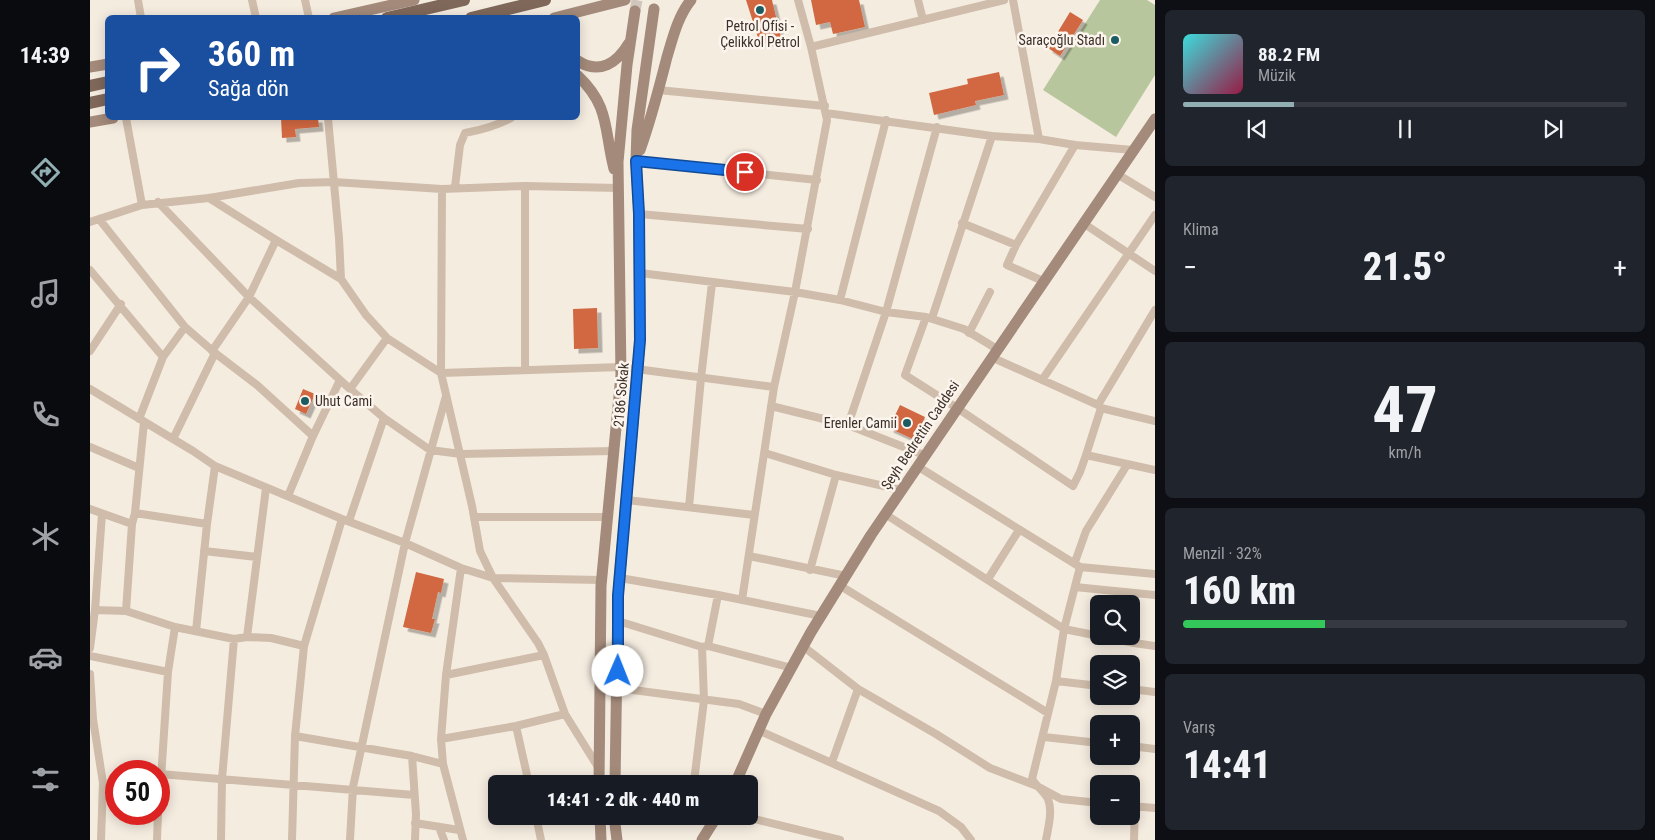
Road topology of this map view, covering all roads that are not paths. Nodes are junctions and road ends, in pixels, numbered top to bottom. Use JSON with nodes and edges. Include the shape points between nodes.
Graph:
{"nodes":[{"id":1,"x":138,"y":0,"type":"edge"},
{"id":2,"x":252,"y":0,"type":"edge"},
{"id":3,"x":305,"y":0,"type":"edge"},
{"id":4,"x":411,"y":0,"type":"edge"},
{"id":5,"x":464,"y":0,"type":"edge"},
{"id":6,"x":545,"y":0,"type":"edge"},
{"id":7,"x":625,"y":0,"type":"edge"},
{"id":8,"x":690,"y":0,"type":"edge"},
{"id":9,"x":798,"y":0,"type":"edge"},
{"id":10,"x":918,"y":0,"type":"edge"},
{"id":11,"x":1004,"y":0,"type":"edge"},
{"id":12,"x":1013,"y":0,"type":"edge"},
{"id":13,"x":975,"y":3,"type":"edge"},
{"id":14,"x":654,"y":9,"type":"dead end"},
{"id":15,"x":635,"y":11,"type":"tunnel mouth"},
{"id":16,"x":140,"y":15,"type":"edge"},
{"id":17,"x":255,"y":15,"type":"edge"},
{"id":18,"x":308,"y":15,"type":"edge"},
{"id":19,"x":347,"y":15,"type":"edge"},
{"id":20,"x":400,"y":15,"type":"edge"},
{"id":21,"x":483,"y":15,"type":"edge"},
{"id":22,"x":569,"y":15,"type":"edge"},
{"id":23,"x":923,"y":20,"type":"junction"},
{"id":24,"x":631,"y":39,"type":"junction"},
{"id":25,"x":812,"y":47,"type":"junction"},
{"id":26,"x":580,"y":62,"type":"edge"},
{"id":27,"x":105,"y":64,"type":"edge"},
{"id":28,"x":90,"y":67,"type":"edge"},
{"id":29,"x":580,"y":78,"type":"edge"},
{"id":30,"x":105,"y":83,"type":"edge"},
{"id":31,"x":90,"y":86,"type":"edge"},
{"id":32,"x":658,"y":90,"type":"junction"},
{"id":33,"x":105,"y":100,"type":"edge"},
{"id":34,"x":90,"y":103,"type":"edge"},
{"id":35,"x":826,"y":109,"type":"junction"},
{"id":36,"x":105,"y":119,"type":"edge"},
{"id":37,"x":1155,"y":119,"type":"edge"},
{"id":38,"x":126,"y":120,"type":"edge"},
{"id":39,"x":328,"y":120,"type":"edge"},
{"id":40,"x":507,"y":120,"type":"edge"},
{"id":41,"x":886,"y":120,"type":"junction"},
{"id":42,"x":90,"y":122,"type":"edge"},
{"id":43,"x":938,"y":127,"type":"junction"},
{"id":44,"x":992,"y":136,"type":"junction"},
{"id":45,"x":1039,"y":139,"type":"junction"},
{"id":46,"x":1075,"y":145,"type":"junction"},
{"id":47,"x":1133,"y":150,"type":"junction"},
{"id":48,"x":636,"y":161,"type":"junction"},
{"id":49,"x":1117,"y":174,"type":"junction"},
{"id":50,"x":817,"y":180,"type":"junction"},
{"id":51,"x":334,"y":182,"type":"junction"},
{"id":52,"x":525,"y":186,"type":"junction"},
{"id":53,"x":455,"y":187,"type":"junction"},
{"id":54,"x":442,"y":188,"type":"junction"},
{"id":55,"x":619,"y":188,"type":"junction"},
{"id":56,"x":1155,"y":197,"type":"edge"},
{"id":57,"x":209,"y":198,"type":"junction"},
{"id":58,"x":158,"y":202,"type":"junction"},
{"id":59,"x":142,"y":205,"type":"junction"},
{"id":60,"x":639,"y":214,"type":"junction"},
{"id":61,"x":1155,"y":214,"type":"edge"},
{"id":62,"x":99,"y":219,"type":"junction"},
{"id":63,"x":90,"y":222,"type":"edge"},
{"id":64,"x":962,"y":223,"type":"junction"},
{"id":65,"x":1083,"y":223,"type":"junction"},
{"id":66,"x":808,"y":229,"type":"junction"},
{"id":67,"x":276,"y":240,"type":"junction"},
{"id":68,"x":1016,"y":246,"type":"junction"},
{"id":69,"x":1128,"y":253,"type":"junction"},
{"id":70,"x":90,"y":270,"type":"edge"},
{"id":71,"x":1155,"y":271,"type":"edge"},
{"id":72,"x":640,"y":273,"type":"junction"},
{"id":73,"x":341,"y":279,"type":"junction"},
{"id":74,"x":1043,"y":281,"type":"junction"},
{"id":75,"x":712,"y":283,"type":"junction"},
{"id":76,"x":795,"y":292,"type":"junction"},
{"id":77,"x":990,"y":292,"type":"dead end"},
{"id":78,"x":249,"y":297,"type":"junction"},
{"id":79,"x":840,"y":300,"type":"junction"},
{"id":80,"x":120,"y":304,"type":"junction"},
{"id":81,"x":1155,"y":310,"type":"edge"},
{"id":82,"x":886,"y":312,"type":"junction"},
{"id":83,"x":929,"y":317,"type":"junction"},
{"id":84,"x":185,"y":327,"type":"junction"},
{"id":85,"x":969,"y":333,"type":"junction"},
{"id":86,"x":387,"y":338,"type":"junction"},
{"id":87,"x":90,"y":351,"type":"edge"},
{"id":88,"x":214,"y":352,"type":"junction"},
{"id":89,"x":994,"y":354,"type":"junction"},
{"id":90,"x":163,"y":356,"type":"junction"},
{"id":91,"x":621,"y":367,"type":"junction"},
{"id":92,"x":638,"y":368,"type":"junction"},
{"id":93,"x":525,"y":369,"type":"junction"},
{"id":94,"x":441,"y":372,"type":"junction"},
{"id":95,"x":701,"y":378,"type":"junction"},
{"id":96,"x":340,"y":380,"type":"junction"},
{"id":97,"x":1042,"y":380,"type":"junction"},
{"id":98,"x":774,"y":388,"type":"junction"},
{"id":99,"x":350,"y":389,"type":"junction"},
{"id":100,"x":90,"y":390,"type":"edge"},
{"id":101,"x":446,"y":396,"type":"junction"},
{"id":102,"x":771,"y":406,"type":"junction"},
{"id":103,"x":1100,"y":407,"type":"junction"},
{"id":104,"x":957,"y":408,"type":"junction"},
{"id":105,"x":384,"y":418,"type":"junction"},
{"id":106,"x":142,"y":420,"type":"junction"},
{"id":107,"x":1155,"y":421,"type":"edge"},
{"id":108,"x":848,"y":425,"type":"junction"},
{"id":109,"x":313,"y":436,"type":"junction"},
{"id":110,"x":173,"y":439,"type":"junction"},
{"id":111,"x":90,"y":447,"type":"edge"},
{"id":112,"x":430,"y":450,"type":"junction"},
{"id":113,"x":614,"y":451,"type":"junction"},
{"id":114,"x":765,"y":453,"type":"junction"},
{"id":115,"x":461,"y":454,"type":"junction"},
{"id":116,"x":924,"y":455,"type":"junction"},
{"id":117,"x":1086,"y":455,"type":"junction"},
{"id":118,"x":1127,"y":464,"type":"junction"},
{"id":119,"x":216,"y":466,"type":"junction"},
{"id":120,"x":917,"y":466,"type":"junction"},
{"id":121,"x":139,"y":468,"type":"junction"},
{"id":122,"x":1155,"y":470,"type":"edge"},
{"id":123,"x":836,"y":475,"type":"junction"},
{"id":124,"x":266,"y":488,"type":"junction"},
{"id":125,"x":901,"y":490,"type":"junction"},
{"id":126,"x":288,"y":496,"type":"junction"},
{"id":127,"x":627,"y":500,"type":"junction"},
{"id":128,"x":690,"y":508,"type":"junction"},
{"id":129,"x":90,"y":509,"type":"edge"},
{"id":130,"x":102,"y":514,"type":"junction"},
{"id":131,"x":135,"y":514,"type":"junction"},
{"id":132,"x":885,"y":514,"type":"junction"},
{"id":133,"x":754,"y":515,"type":"junction"},
{"id":134,"x":474,"y":517,"type":"junction"},
{"id":135,"x":608,"y":517,"type":"junction"},
{"id":136,"x":346,"y":520,"type":"junction"},
{"id":137,"x":132,"y":524,"type":"junction"},
{"id":138,"x":207,"y":524,"type":"junction"},
{"id":139,"x":1019,"y":530,"type":"junction"},
{"id":140,"x":405,"y":543,"type":"junction"},
{"id":141,"x":204,"y":551,"type":"junction"},
{"id":142,"x":749,"y":556,"type":"junction"},
{"id":143,"x":257,"y":557,"type":"junction"},
{"id":144,"x":94,"y":560,"type":"edge"},
{"id":145,"x":1078,"y":565,"type":"junction"},
{"id":146,"x":461,"y":568,"type":"junction"},
{"id":147,"x":810,"y":570,"type":"junction"},
{"id":148,"x":1155,"y":574,"type":"edge"},
{"id":149,"x":494,"y":578,"type":"junction"},
{"id":150,"x":620,"y":578,"type":"junction"},
{"id":151,"x":988,"y":579,"type":"junction"},
{"id":152,"x":602,"y":580,"type":"junction"},
{"id":153,"x":842,"y":581,"type":"junction"},
{"id":154,"x":1075,"y":587,"type":"junction"},
{"id":155,"x":718,"y":595,"type":"junction"},
{"id":156,"x":1155,"y":595,"type":"edge"},
{"id":157,"x":742,"y":600,"type":"junction"},
{"id":158,"x":95,"y":610,"type":"junction"},
{"id":159,"x":126,"y":611,"type":"junction"},
{"id":160,"x":821,"y":616,"type":"junction"},
{"id":161,"x":618,"y":620,"type":"junction"},
{"id":162,"x":175,"y":627,"type":"junction"},
{"id":163,"x":1064,"y":629,"type":"junction"},
{"id":164,"x":196,"y":631,"type":"junction"},
{"id":165,"x":1090,"y":634,"type":"edge"},
{"id":166,"x":247,"y":637,"type":"junction"},
{"id":167,"x":234,"y":639,"type":"junction"},
{"id":168,"x":1140,"y":644,"type":"edge"},
{"id":169,"x":304,"y":646,"type":"junction"},
{"id":170,"x":705,"y":646,"type":"junction"},
{"id":171,"x":1155,"y":646,"type":"edge"},
{"id":172,"x":804,"y":647,"type":"junction"},
{"id":173,"x":90,"y":648,"type":"edge"},
{"id":174,"x":544,"y":655,"type":"junction"},
{"id":175,"x":90,"y":656,"type":"edge"},
{"id":176,"x":792,"y":668,"type":"junction"},
{"id":177,"x":168,"y":672,"type":"junction"},
{"id":178,"x":90,"y":674,"type":"edge"},
{"id":179,"x":446,"y":675,"type":"junction"},
{"id":180,"x":1056,"y":681,"type":"junction"},
{"id":181,"x":1090,"y":685,"type":"edge"},
{"id":182,"x":618,"y":688,"type":"junction"},
{"id":183,"x":858,"y":689,"type":"junction"},
{"id":184,"x":1140,"y":690,"type":"edge"},
{"id":185,"x":1155,"y":692,"type":"edge"},
{"id":186,"x":704,"y":700,"type":"junction"},
{"id":187,"x":1048,"y":713,"type":"junction"},
{"id":188,"x":565,"y":714,"type":"junction"},
{"id":189,"x":766,"y":714,"type":"junction"},
{"id":190,"x":91,"y":719,"type":"edge"},
{"id":191,"x":516,"y":726,"type":"junction"},
{"id":192,"x":760,"y":731,"type":"junction"},
{"id":193,"x":295,"y":736,"type":"junction"},
{"id":194,"x":1044,"y":737,"type":"junction"},
{"id":195,"x":441,"y":739,"type":"junction"},
{"id":196,"x":1090,"y":742,"type":"edge"},
{"id":197,"x":1140,"y":747,"type":"edge"},
{"id":198,"x":362,"y":748,"type":"junction"},
{"id":199,"x":1155,"y":749,"type":"edge"},
{"id":200,"x":412,"y":756,"type":"junction"},
{"id":201,"x":161,"y":760,"type":"edge"},
{"id":202,"x":832,"y":762,"type":"junction"},
{"id":203,"x":443,"y":764,"type":"junction"},
{"id":204,"x":598,"y":767,"type":"junction"},
{"id":205,"x":170,"y":775,"type":"edge"},
{"id":206,"x":527,"y":775,"type":"edge"},
{"id":207,"x":598,"y":775,"type":"edge"},
{"id":208,"x":615,"y":775,"type":"edge"},
{"id":209,"x":698,"y":775,"type":"edge"},
{"id":210,"x":739,"y":775,"type":"edge"},
{"id":211,"x":222,"y":779,"type":"junction"},
{"id":212,"x":293,"y":785,"type":"junction"},
{"id":213,"x":1037,"y":786,"type":"junction"},
{"id":214,"x":353,"y":790,"type":"junction"},
{"id":215,"x":414,"y":795,"type":"junction"},
{"id":216,"x":1090,"y":802,"type":"edge"},
{"id":217,"x":1140,"y":807,"type":"edge"},
{"id":218,"x":1155,"y":808,"type":"edge"},
{"id":219,"x":758,"y":820,"type":"edge"},
{"id":220,"x":415,"y":823,"type":"junction"},
{"id":221,"x":158,"y":825,"type":"edge"},
{"id":222,"x":538,"y":825,"type":"edge"},
{"id":223,"x":600,"y":825,"type":"edge"},
{"id":224,"x":615,"y":825,"type":"edge"},
{"id":225,"x":712,"y":825,"type":"edge"},
{"id":226,"x":1134,"y":825,"type":"edge"},
{"id":227,"x":439,"y":827,"type":"junction"},
{"id":228,"x":459,"y":830,"type":"junction"},
{"id":229,"x":101,"y":840,"type":"edge"},
{"id":230,"x":157,"y":840,"type":"edge"},
{"id":231,"x":221,"y":840,"type":"edge"},
{"id":232,"x":292,"y":840,"type":"edge"},
{"id":233,"x":350,"y":840,"type":"edge"},
{"id":234,"x":416,"y":840,"type":"edge"},
{"id":235,"x":444,"y":840,"type":"edge"},
{"id":236,"x":463,"y":840,"type":"edge"},
{"id":237,"x":541,"y":840,"type":"edge"},
{"id":238,"x":601,"y":840,"type":"edge"},
{"id":239,"x":617,"y":840,"type":"edge"},
{"id":240,"x":702,"y":840,"type":"edge"},
{"id":241,"x":840,"y":840,"type":"edge"},
{"id":242,"x":971,"y":840,"type":"edge"},
{"id":243,"x":1046,"y":840,"type":"edge"},
{"id":244,"x":1134,"y":840,"type":"edge"}],
"edges":[{"from":1,"to":16,"type":"street"},
{"from":2,"to":17,"type":"street"},
{"from":3,"to":18,"type":"street"},
{"from":4,"to":19,"type":"main road"},
{"from":5,"to":20,"type":"main road"},
{"from":6,"to":21,"type":"main road"},
{"from":7,"to":22,"type":"main road"},
{"from":8,"to":32,"type":"main road","via":[[675,31]]},
{"from":9,"to":25,"type":"street"},
{"from":10,"to":23,"type":"street"},
{"from":11,"to":13,"type":"street"},
{"from":12,"to":45,"type":"street"},
{"from":13,"to":23,"type":"street"},
{"from":14,"to":48,"type":"main road","name":"2186 Sokak"},
{"from":15,"to":24,"type":"main road","name":"2186 Sokak"},
{"from":23,"to":25,"type":"street"},
{"from":24,"to":26,"type":"main road","via":[[624,52],[609,65],[593,67]]},
{"from":24,"to":55,"type":"main road","name":"2186 Sokak","via":[[618,162]]},
{"from":25,"to":35,"type":"street"},
{"from":27,"to":28,"type":"main road"},
{"from":29,"to":55,"type":"main road","via":[[601,106]]},
{"from":30,"to":31,"type":"main road"},
{"from":32,"to":35,"type":"street"},
{"from":32,"to":48,"type":"main road"},
{"from":33,"to":34,"type":"main road"},
{"from":35,"to":41,"type":"street"},
{"from":35,"to":50,"type":"street"},
{"from":36,"to":42,"type":"main road"},
{"from":37,"to":47,"type":"main road","name":"Şeyh Bedrettin Caddesi"},
{"from":38,"to":59,"type":"street"},
{"from":39,"to":51,"type":"street"},
{"from":40,"to":53,"type":"street","via":[[465,133],[460,146]]},
{"from":41,"to":43,"type":"street"},
{"from":41,"to":79,"type":"street"},
{"from":43,"to":44,"type":"street"},
{"from":43,"to":82,"type":"street"},
{"from":44,"to":45,"type":"street"},
{"from":44,"to":64,"type":"street"},
{"from":45,"to":46,"type":"street"},
{"from":46,"to":47,"type":"street"},
{"from":46,"to":68,"type":"street"},
{"from":47,"to":49,"type":"main road","name":"Şeyh Bedrettin Caddesi"},
{"from":48,"to":50,"type":"street"},
{"from":48,"to":60,"type":"main road","name":"2186 Sokak"},
{"from":49,"to":56,"type":"street"},
{"from":49,"to":65,"type":"main road","name":"Şeyh Bedrettin Caddesi"},
{"from":50,"to":66,"type":"street"},
{"from":51,"to":54,"type":"street"},
{"from":51,"to":57,"type":"street"},
{"from":51,"to":73,"type":"street"},
{"from":52,"to":53,"type":"street"},
{"from":52,"to":55,"type":"street"},
{"from":52,"to":93,"type":"street"},
{"from":53,"to":54,"type":"street"},
{"from":54,"to":94,"type":"street"},
{"from":55,"to":91,"type":"main road","name":"2186 Sokak"},
{"from":57,"to":58,"type":"street"},
{"from":57,"to":67,"type":"street"},
{"from":58,"to":59,"type":"street"},
{"from":58,"to":78,"type":"street"},
{"from":59,"to":62,"type":"street"},
{"from":60,"to":66,"type":"street"},
{"from":60,"to":72,"type":"main road","name":"2186 Sokak"},
{"from":61,"to":69,"type":"street"},
{"from":62,"to":63,"type":"street"},
{"from":62,"to":84,"type":"street"},
{"from":64,"to":68,"type":"street"},
{"from":64,"to":83,"type":"street"},
{"from":65,"to":69,"type":"street"},
{"from":65,"to":74,"type":"main road","name":"Şeyh Bedrettin Caddesi"},
{"from":66,"to":76,"type":"street"},
{"from":67,"to":73,"type":"street"},
{"from":67,"to":78,"type":"street"},
{"from":68,"to":74,"type":"street","via":[[1007,265]]},
{"from":69,"to":71,"type":"street"},
{"from":69,"to":97,"type":"street"},
{"from":70,"to":80,"type":"street"},
{"from":72,"to":75,"type":"street"},
{"from":72,"to":92,"type":"main road","name":"2186 Sokak"},
{"from":73,"to":86,"type":"street"},
{"from":74,"to":89,"type":"main road","name":"Şeyh Bedrettin Caddesi"},
{"from":75,"to":76,"type":"street"},
{"from":75,"to":95,"type":"street"},
{"from":76,"to":79,"type":"street"},
{"from":76,"to":98,"type":"street"},
{"from":77,"to":85,"type":"street"},
{"from":78,"to":88,"type":"street"},
{"from":78,"to":96,"type":"street"},
{"from":79,"to":82,"type":"street"},
{"from":80,"to":87,"type":"street"},
{"from":80,"to":90,"type":"street"},
{"from":81,"to":103,"type":"street"},
{"from":82,"to":83,"type":"street"},
{"from":82,"to":108,"type":"street"},
{"from":83,"to":85,"type":"street"},
{"from":83,"to":104,"type":"street","via":[[905,375]]},
{"from":84,"to":88,"type":"street"},
{"from":84,"to":90,"type":"street"},
{"from":85,"to":89,"type":"street"},
{"from":86,"to":94,"type":"street"},
{"from":86,"to":99,"type":"street"},
{"from":88,"to":109,"type":"street","via":[[257,384]]},
{"from":88,"to":110,"type":"street"},
{"from":89,"to":97,"type":"street"},
{"from":89,"to":104,"type":"main road","name":"Şeyh Bedrettin Caddesi"},
{"from":90,"to":106,"type":"street"},
{"from":91,"to":92,"type":"street"},
{"from":91,"to":93,"type":"street"},
{"from":91,"to":113,"type":"main road","name":"2186 Sokak"},
{"from":92,"to":95,"type":"street"},
{"from":92,"to":127,"type":"main road","name":"2186 Sokak"},
{"from":93,"to":94,"type":"street"},
{"from":94,"to":101,"type":"street"},
{"from":95,"to":98,"type":"street"},
{"from":95,"to":128,"type":"street"},
{"from":96,"to":99,"type":"street"},
{"from":96,"to":109,"type":"street"},
{"from":97,"to":103,"type":"street"},
{"from":98,"to":102,"type":"street"},
{"from":99,"to":105,"type":"street"},
{"from":100,"to":106,"type":"street"},
{"from":101,"to":112,"type":"street"},
{"from":101,"to":115,"type":"street"},
{"from":102,"to":108,"type":"street"},
{"from":102,"to":114,"type":"street"},
{"from":103,"to":107,"type":"street"},
{"from":103,"to":117,"type":"street"},
{"from":104,"to":116,"type":"main road","name":"Şeyh Bedrettin Caddesi"},
{"from":104,"to":117,"type":"street","via":[[1073,486]]},
{"from":105,"to":112,"type":"street"},
{"from":105,"to":136,"type":"street"},
{"from":106,"to":110,"type":"street"},
{"from":106,"to":121,"type":"street"},
{"from":108,"to":116,"type":"street"},
{"from":109,"to":126,"type":"street"},
{"from":110,"to":119,"type":"street"},
{"from":111,"to":121,"type":"street"},
{"from":112,"to":115,"type":"street"},
{"from":112,"to":140,"type":"street"},
{"from":113,"to":115,"type":"street"},
{"from":113,"to":135,"type":"main road","name":"2186 Sokak"},
{"from":114,"to":123,"type":"street"},
{"from":114,"to":133,"type":"street"},
{"from":115,"to":134,"type":"street"},
{"from":116,"to":120,"type":"main road","name":"Şeyh Bedrettin Caddesi"},
{"from":117,"to":118,"type":"street"},
{"from":118,"to":122,"type":"street"},
{"from":118,"to":145,"type":"street","via":[[1086,531]]},
{"from":119,"to":124,"type":"street"},
{"from":119,"to":138,"type":"street"},
{"from":120,"to":125,"type":"main road","name":"Şeyh Bedrettin Caddesi"},
{"from":120,"to":139,"type":"street"},
{"from":121,"to":131,"type":"street"},
{"from":123,"to":125,"type":"street"},
{"from":123,"to":147,"type":"street"},
{"from":124,"to":126,"type":"street"},
{"from":124,"to":143,"type":"street"},
{"from":125,"to":132,"type":"main road","name":"Şeyh Bedrettin Caddesi"},
{"from":126,"to":136,"type":"street"},
{"from":127,"to":128,"type":"street"},
{"from":127,"to":150,"type":"main road","name":"2186 Sokak"},
{"from":128,"to":133,"type":"street"},
{"from":129,"to":130,"type":"street"},
{"from":130,"to":137,"type":"street"},
{"from":130,"to":144,"type":"street"},
{"from":131,"to":137,"type":"street"},
{"from":131,"to":138,"type":"street"},
{"from":132,"to":151,"type":"street"},
{"from":132,"to":153,"type":"main road","name":"Şeyh Bedrettin Caddesi"},
{"from":133,"to":142,"type":"street"},
{"from":134,"to":135,"type":"street"},
{"from":134,"to":149,"type":"street","via":[[480,551]]},
{"from":135,"to":152,"type":"main road","name":"2186 Sokak"},
{"from":136,"to":140,"type":"street"},
{"from":136,"to":169,"type":"street"},
{"from":137,"to":159,"type":"street"},
{"from":138,"to":141,"type":"street"},
{"from":139,"to":145,"type":"street"},
{"from":139,"to":151,"type":"street"},
{"from":140,"to":146,"type":"street"},
{"from":140,"to":198,"type":"street"},
{"from":141,"to":143,"type":"street"},
{"from":141,"to":164,"type":"street"},
{"from":142,"to":147,"type":"street"},
{"from":142,"to":157,"type":"street"},
{"from":143,"to":166,"type":"street"},
{"from":144,"to":158,"type":"street"},
{"from":145,"to":148,"type":"street"},
{"from":145,"to":154,"type":"street"},
{"from":146,"to":149,"type":"street"},
{"from":146,"to":179,"type":"street"},
{"from":147,"to":153,"type":"street"},
{"from":149,"to":152,"type":"street"},
{"from":149,"to":174,"type":"street"},
{"from":150,"to":155,"type":"street"},
{"from":150,"to":161,"type":"main road","name":"2186 Sokak"},
{"from":151,"to":163,"type":"street"},
{"from":152,"to":204,"type":"main road","name":"2186 Sokak"},
{"from":153,"to":160,"type":"main road","name":"Şeyh Bedrettin Caddesi"},
{"from":153,"to":187,"type":"street"},
{"from":154,"to":156,"type":"street"},
{"from":154,"to":163,"type":"street"},
{"from":155,"to":157,"type":"street"},
{"from":155,"to":170,"type":"street"},
{"from":157,"to":160,"type":"street"},
{"from":158,"to":159,"type":"street"},
{"from":158,"to":173,"type":"street"},
{"from":159,"to":162,"type":"street"},
{"from":160,"to":172,"type":"main road","name":"Şeyh Bedrettin Caddesi"},
{"from":161,"to":170,"type":"street"},
{"from":161,"to":182,"type":"main road","name":"2186 Sokak"},
{"from":162,"to":164,"type":"street"},
{"from":162,"to":177,"type":"street"},
{"from":163,"to":165,"type":"street"},
{"from":163,"to":180,"type":"street"},
{"from":164,"to":167,"type":"street"},
{"from":166,"to":167,"type":"street"},
{"from":166,"to":169,"type":"street","via":[[271,638]]},
{"from":167,"to":211,"type":"street"},
{"from":168,"to":171,"type":"street"},
{"from":169,"to":193,"type":"street"},
{"from":170,"to":176,"type":"street"},
{"from":170,"to":186,"type":"street"},
{"from":172,"to":176,"type":"main road","name":"Şeyh Bedrettin Caddesi"},
{"from":172,"to":183,"type":"street"},
{"from":174,"to":179,"type":"street"},
{"from":174,"to":188,"type":"street"},
{"from":175,"to":177,"type":"street"},
{"from":176,"to":189,"type":"main road","name":"Şeyh Bedrettin Caddesi"},
{"from":177,"to":201,"type":"street"},
{"from":178,"to":190,"type":"street"},
{"from":179,"to":195,"type":"street"},
{"from":180,"to":181,"type":"street"},
{"from":180,"to":187,"type":"street"},
{"from":182,"to":186,"type":"street"},
{"from":182,"to":208,"type":"main road","name":"2186 Sokak"},
{"from":183,"to":202,"type":"street"},
{"from":183,"to":213,"type":"street","via":[[990,768]]},
{"from":184,"to":185,"type":"street"},
{"from":186,"to":189,"type":"street","via":[[739,704]]},
{"from":186,"to":209,"type":"street"},
{"from":187,"to":194,"type":"street"},
{"from":188,"to":191,"type":"street"},
{"from":188,"to":204,"type":"street"},
{"from":189,"to":192,"type":"main road","name":"Şeyh Bedrettin Caddesi"},
{"from":190,"to":229,"type":"street","via":[[103,783]]},
{"from":191,"to":195,"type":"street"},
{"from":191,"to":206,"type":"street"},
{"from":192,"to":202,"type":"street"},
{"from":192,"to":210,"type":"main road","name":"Şeyh Bedrettin Caddesi"},
{"from":193,"to":198,"type":"street"},
{"from":193,"to":212,"type":"street"},
{"from":194,"to":196,"type":"street"},
{"from":194,"to":213,"type":"street","via":[[1032,779]]},
{"from":195,"to":203,"type":"street"},
{"from":197,"to":199,"type":"street"},
{"from":198,"to":200,"type":"street"},
{"from":198,"to":214,"type":"street"},
{"from":200,"to":203,"type":"street"},
{"from":200,"to":215,"type":"street"},
{"from":202,"to":242,"type":"street","via":[[939,811],[961,827]]},
{"from":203,"to":228,"type":"street"},
{"from":204,"to":207,"type":"main road","name":"2186 Sokak"},
{"from":205,"to":211,"type":"street"},
{"from":211,"to":212,"type":"street"},
{"from":211,"to":231,"type":"street"},
{"from":212,"to":214,"type":"street"},
{"from":212,"to":232,"type":"street"},
{"from":213,"to":216,"type":"street","via":[[1061,799]]},
{"from":213,"to":243,"type":"street","via":[[1049,804]]},
{"from":214,"to":215,"type":"street"},
{"from":214,"to":233,"type":"street"},
{"from":215,"to":220,"type":"street"},
{"from":217,"to":218,"type":"street"},
{"from":219,"to":241,"type":"street"},
{"from":220,"to":227,"type":"street"},
{"from":220,"to":234,"type":"street"},
{"from":221,"to":230,"type":"street"},
{"from":222,"to":237,"type":"street"},
{"from":223,"to":238,"type":"main road"},
{"from":224,"to":239,"type":"main road"},
{"from":225,"to":240,"type":"main road"},
{"from":226,"to":244,"type":"street"},
{"from":227,"to":228,"type":"street"},
{"from":227,"to":235,"type":"street"},
{"from":228,"to":236,"type":"street"}]}
